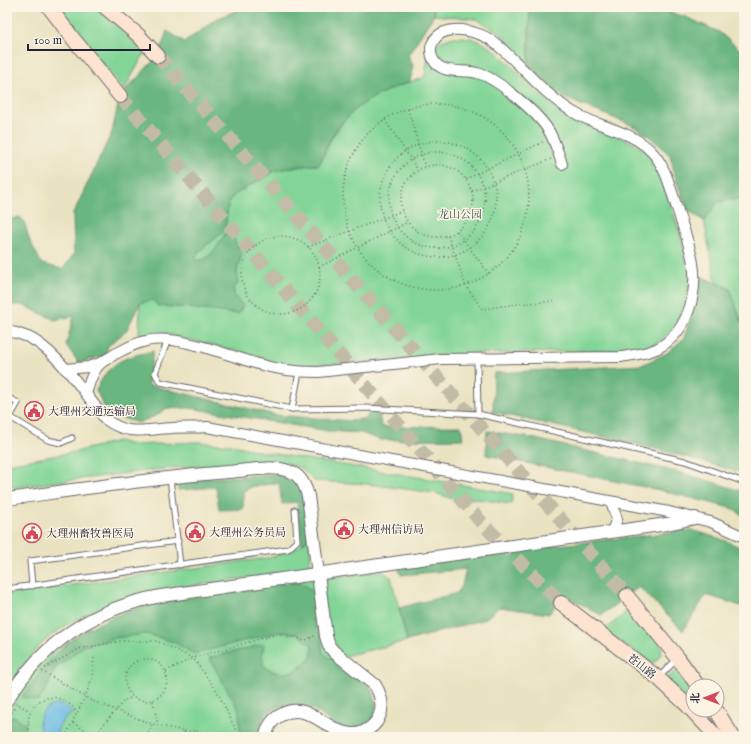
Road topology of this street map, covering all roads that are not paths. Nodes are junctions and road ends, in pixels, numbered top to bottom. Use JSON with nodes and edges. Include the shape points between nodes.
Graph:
{"nodes":[{"id":1,"x":49,"y":7,"type":"edge"},
{"id":2,"x":105,"y":7,"type":"edge"},
{"id":3,"x":158,"y":56,"type":"tunnel mouth"},
{"id":4,"x":120,"y":96,"type":"tunnel mouth"},
{"id":5,"x":561,"y":160,"type":"road end"},
{"id":6,"x":7,"y":331,"type":"edge"},
{"id":7,"x":168,"y":340,"type":"junction"},
{"id":8,"x":477,"y":358,"type":"junction"},
{"id":9,"x":100,"y":363,"type":"junction"},
{"id":10,"x":65,"y":369,"type":"junction"},
{"id":11,"x":299,"y":372,"type":"junction"},
{"id":12,"x":86,"y":394,"type":"junction"},
{"id":13,"x":7,"y":397,"type":"edge"},
{"id":14,"x":292,"y":409,"type":"junction"},
{"id":15,"x":478,"y":414,"type":"junction"},
{"id":16,"x":72,"y":438,"type":"dead end"},
{"id":17,"x":170,"y":477,"type":"junction"},
{"id":18,"x":744,"y":482,"type":"edge"},
{"id":19,"x":7,"y":499,"type":"edge"},
{"id":20,"x":611,"y":502,"type":"junction"},
{"id":21,"x":295,"y":510,"type":"dead end"},
{"id":22,"x":695,"y":518,"type":"junction"},
{"id":23,"x":612,"y":531,"type":"junction"},
{"id":24,"x":744,"y":537,"type":"edge"},
{"id":25,"x":178,"y":541,"type":"junction"},
{"id":26,"x":180,"y":565,"type":"junction"},
{"id":27,"x":319,"y":574,"type":"junction"},
{"id":28,"x":32,"y":586,"type":"junction"},
{"id":29,"x":7,"y":589,"type":"edge"},
{"id":30,"x":627,"y":596,"type":"tunnel mouth"},
{"id":31,"x":561,"y":604,"type":"tunnel mouth"},
{"id":32,"x":678,"y":658,"type":"junction"},
{"id":33,"x":658,"y":678,"type":"junction"},
{"id":34,"x":692,"y":678,"type":"edge"},
{"id":35,"x":7,"y":700,"type":"edge"},
{"id":36,"x":721,"y":718,"type":"edge"},
{"id":37,"x":260,"y":736,"type":"edge"},
{"id":38,"x":717,"y":737,"type":"edge"},
{"id":39,"x":734,"y":737,"type":"edge"}],
"edges":[{"from":1,"to":4,"type":"main road"},
{"from":2,"to":3,"type":"main road"},
{"from":5,"to":8,"type":"street","via":[[553,138],[526,105],[487,77],[478,73],[446,70],[432,59],[431,46],[438,35],[453,30],[471,31],[482,35],[504,51],[566,108],[583,118],[628,135],[650,149],[669,184],[690,249],[694,267],[690,308],[681,328],[665,344],[649,352],[621,356]]},
{"from":6,"to":10,"type":"street","via":[[36,341]]},
{"from":7,"to":9,"type":"street","via":[[138,342]]},
{"from":7,"to":11,"type":"street","via":[[270,367]]},
{"from":7,"to":14,"type":"lane","via":[[155,373],[160,382]]},
{"from":8,"to":11,"type":"street"},
{"from":8,"to":15,"type":"lane"},
{"from":9,"to":10,"type":"street","via":[[83,368]]},
{"from":9,"to":12,"type":"street","via":[[92,375]]},
{"from":10,"to":12,"type":"street"},
{"from":11,"to":14,"type":"lane"},
{"from":12,"to":20,"type":"street","via":[[105,419],[128,430],[207,427]]},
{"from":13,"to":16,"type":"lane","via":[[18,403],[10,417],[48,440],[61,443]]},
{"from":14,"to":15,"type":"lane","via":[[365,408]]},
{"from":15,"to":18,"type":"lane","via":[[685,461]]},
{"from":17,"to":19,"type":"street"},
{"from":17,"to":25,"type":"lane"},
{"from":17,"to":27,"type":"street","via":[[267,469],[292,472],[300,478],[306,488]]},
{"from":20,"to":22,"type":"street"},
{"from":20,"to":23,"type":"street","via":[[616,519]]},
{"from":21,"to":26,"type":"lane","via":[[297,541],[288,549]]},
{"from":22,"to":23,"type":"street"},
{"from":22,"to":24,"type":"street"},
{"from":23,"to":27,"type":"street"},
{"from":25,"to":26,"type":"lane"},
{"from":25,"to":28,"type":"lane","via":[[30,561]]},
{"from":26,"to":28,"type":"lane"},
{"from":27,"to":35,"type":"street","via":[[155,597],[110,610],[79,625],[51,646],[27,671]]},
{"from":27,"to":37,"type":"street","via":[[327,640],[334,652],[370,680],[379,692],[382,707],[377,721],[366,731],[351,735],[336,731],[307,712],[293,711],[284,713],[274,720]]},
{"from":28,"to":29,"type":"lane"},
{"from":30,"to":32,"type":"main road"},
{"from":31,"to":33,"type":"main road","name":"苍山路"},
{"from":32,"to":33,"type":"lane"},
{"from":32,"to":34,"type":"main road"},
{"from":33,"to":38,"type":"main road","name":"苍山路"},
{"from":36,"to":39,"type":"main road"}]}
